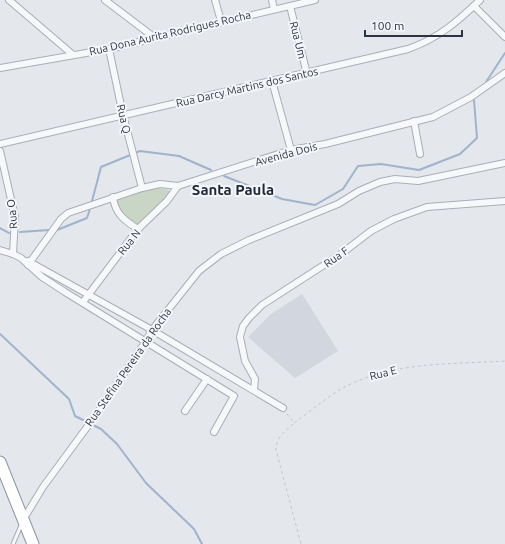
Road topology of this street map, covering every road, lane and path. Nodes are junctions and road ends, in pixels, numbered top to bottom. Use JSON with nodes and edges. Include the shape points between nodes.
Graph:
{"nodes":[{"id":1,"x":9,"y":0,"type":"edge"},
{"id":2,"x":105,"y":0,"type":"edge"},
{"id":3,"x":215,"y":0,"type":"edge"},
{"id":4,"x":272,"y":0,"type":"edge"},
{"id":5,"x":315,"y":0,"type":"edge"},
{"id":6,"x":480,"y":0,"type":"edge"},
{"id":7,"x":290,"y":6,"type":"junction"},
{"id":8,"x":474,"y":6,"type":"junction"},
{"id":9,"x":274,"y":9,"type":"junction"},
{"id":10,"x":221,"y":21,"type":"junction"},
{"id":11,"x":505,"y":37,"type":"edge"},
{"id":12,"x":155,"y":38,"type":"junction"},
{"id":13,"x":109,"y":48,"type":"junction"},
{"id":14,"x":72,"y":54,"type":"junction"},
{"id":15,"x":0,"y":68,"type":"edge"},
{"id":16,"x":505,"y":73,"type":"edge"},
{"id":17,"x":306,"y":74,"type":"junction"},
{"id":18,"x":272,"y":81,"type":"junction"},
{"id":19,"x":123,"y":115,"type":"junction"},
{"id":20,"x":414,"y":121,"type":"junction"},
{"id":21,"x":0,"y":144,"type":"edge"},
{"id":22,"x":291,"y":150,"type":"junction"},
{"id":23,"x":0,"y":151,"type":"edge"},
{"id":24,"x":420,"y":154,"type":"dead end"},
{"id":25,"x":505,"y":163,"type":"edge"},
{"id":26,"x":178,"y":186,"type":"junction"},
{"id":27,"x":142,"y":188,"type":"junction"},
{"id":28,"x":113,"y":197,"type":"junction"},
{"id":29,"x":505,"y":201,"type":"edge"},
{"id":30,"x":138,"y":230,"type":"junction"},
{"id":31,"x":0,"y":250,"type":"edge"},
{"id":32,"x":13,"y":254,"type":"junction"},
{"id":33,"x":29,"y":264,"type":"junction"},
{"id":34,"x":88,"y":294,"type":"junction"},
{"id":35,"x":83,"y":302,"type":"junction"},
{"id":36,"x":152,"y":330,"type":"junction"},
{"id":37,"x":146,"y":341,"type":"junction"},
{"id":38,"x":505,"y":361,"type":"edge"},
{"id":39,"x":207,"y":379,"type":"junction"},
{"id":40,"x":254,"y":390,"type":"junction"},
{"id":41,"x":284,"y":408,"type":"joint"},
{"id":42,"x":185,"y":411,"type":"dead end"},
{"id":43,"x":294,"y":423,"type":"junction"},
{"id":44,"x":214,"y":432,"type":"dead end"},
{"id":45,"x":0,"y":462,"type":"edge"},
{"id":46,"x":23,"y":520,"type":"junction"},
{"id":47,"x":12,"y":544,"type":"edge"},
{"id":48,"x":33,"y":544,"type":"edge"},
{"id":49,"x":301,"y":544,"type":"edge"}],
"edges":[{"from":1,"to":14,"type":"street"},
{"from":2,"to":12,"type":"street"},
{"from":3,"to":10,"type":"street"},
{"from":4,"to":9,"type":"street"},
{"from":5,"to":7,"type":"street","name":"Rua Dona Aurita Rodrigues Rocha"},
{"from":6,"to":8,"type":"street","name":"Rua Darcy Martins dos Santos"},
{"from":7,"to":9,"type":"street","name":"Rua Dona Aurita Rodrigues Rocha"},
{"from":7,"to":17,"type":"street","name":"Rua Um"},
{"from":8,"to":11,"type":"street"},
{"from":8,"to":17,"type":"street","name":"Rua Darcy Martins dos Santos","via":[[428,42],[375,58]]},
{"from":9,"to":10,"type":"street","name":"Rua Dona Aurita Rodrigues Rocha"},
{"from":10,"to":12,"type":"street","name":"Rua Dona Aurita Rodrigues Rocha"},
{"from":12,"to":13,"type":"street","name":"Rua Dona Aurita Rodrigues Rocha"},
{"from":13,"to":14,"type":"street","name":"Rua Dona Aurita Rodrigues Rocha"},
{"from":13,"to":19,"type":"street","name":"Rua Q"},
{"from":14,"to":15,"type":"street","name":"Rua Dona Aurita Rodrigues Rocha"},
{"from":16,"to":20,"type":"street","name":"Avenida Dois","via":[[471,97],[445,111]]},
{"from":17,"to":18,"type":"street","name":"Rua Darcy Martins dos Santos"},
{"from":18,"to":19,"type":"street","name":"Rua Darcy Martins dos Santos"},
{"from":18,"to":22,"type":"street"},
{"from":19,"to":21,"type":"street","name":"Rua Darcy Martins dos Santos"},
{"from":19,"to":27,"type":"street","name":"Rua Q"},
{"from":20,"to":22,"type":"street","name":"Avenida Dois"},
{"from":20,"to":24,"type":"street"},
{"from":22,"to":26,"type":"street","name":"Avenida Dois"},
{"from":23,"to":32,"type":"street","name":"Rua O","via":[[15,217]]},
{"from":25,"to":36,"type":"street","name":"Rua Stefina Pereira da Rocha","via":[[418,181],[395,179],[380,182],[338,204],[249,240],[221,254],[199,271]]},
{"from":26,"to":27,"type":"street","name":"Avenida Dois","via":[[160,184]]},
{"from":26,"to":30,"type":"street","name":"Rua N"},
{"from":27,"to":28,"type":"street","name":"Avenida Dois"},
{"from":28,"to":30,"type":"street","via":[[117,212]]},
{"from":28,"to":33,"type":"street","name":"Avenida Dois","via":[[75,210],[61,219]]},
{"from":29,"to":40,"type":"street","name":"Rua F","via":[[427,207],[394,219],[371,231],[341,254],[262,305],[243,326],[240,337],[245,361],[255,379]]},
{"from":30,"to":34,"type":"street","name":"Rua N"},
{"from":31,"to":32,"type":"street"},
{"from":32,"to":33,"type":"street"},
{"from":33,"to":34,"type":"street"},
{"from":33,"to":35,"type":"street","via":[[42,277]]},
{"from":34,"to":35,"type":"street","name":"Rua N"},
{"from":34,"to":36,"type":"street"},
{"from":35,"to":37,"type":"street"},
{"from":36,"to":37,"type":"street","name":"Rua Stefina Pereira da Rocha"},
{"from":36,"to":40,"type":"street"},
{"from":37,"to":39,"type":"street"},
{"from":37,"to":46,"type":"street","name":"Rua Stefina Pereira da Rocha","via":[[43,486]]},
{"from":38,"to":43,"type":"path","name":"Rua E","via":[[391,369],[359,380],[331,395]]},
{"from":39,"to":42,"type":"street"},
{"from":39,"to":44,"type":"street","via":[[234,396]]},
{"from":40,"to":41,"type":"street"},
{"from":41,"to":43,"type":"path"},
{"from":43,"to":49,"type":"path","name":"Rua E","via":[[282,434],[276,443],[276,450]]},
{"from":45,"to":46,"type":"highway"},
{"from":46,"to":47,"type":"lane"},
{"from":46,"to":48,"type":"highway"}]}
